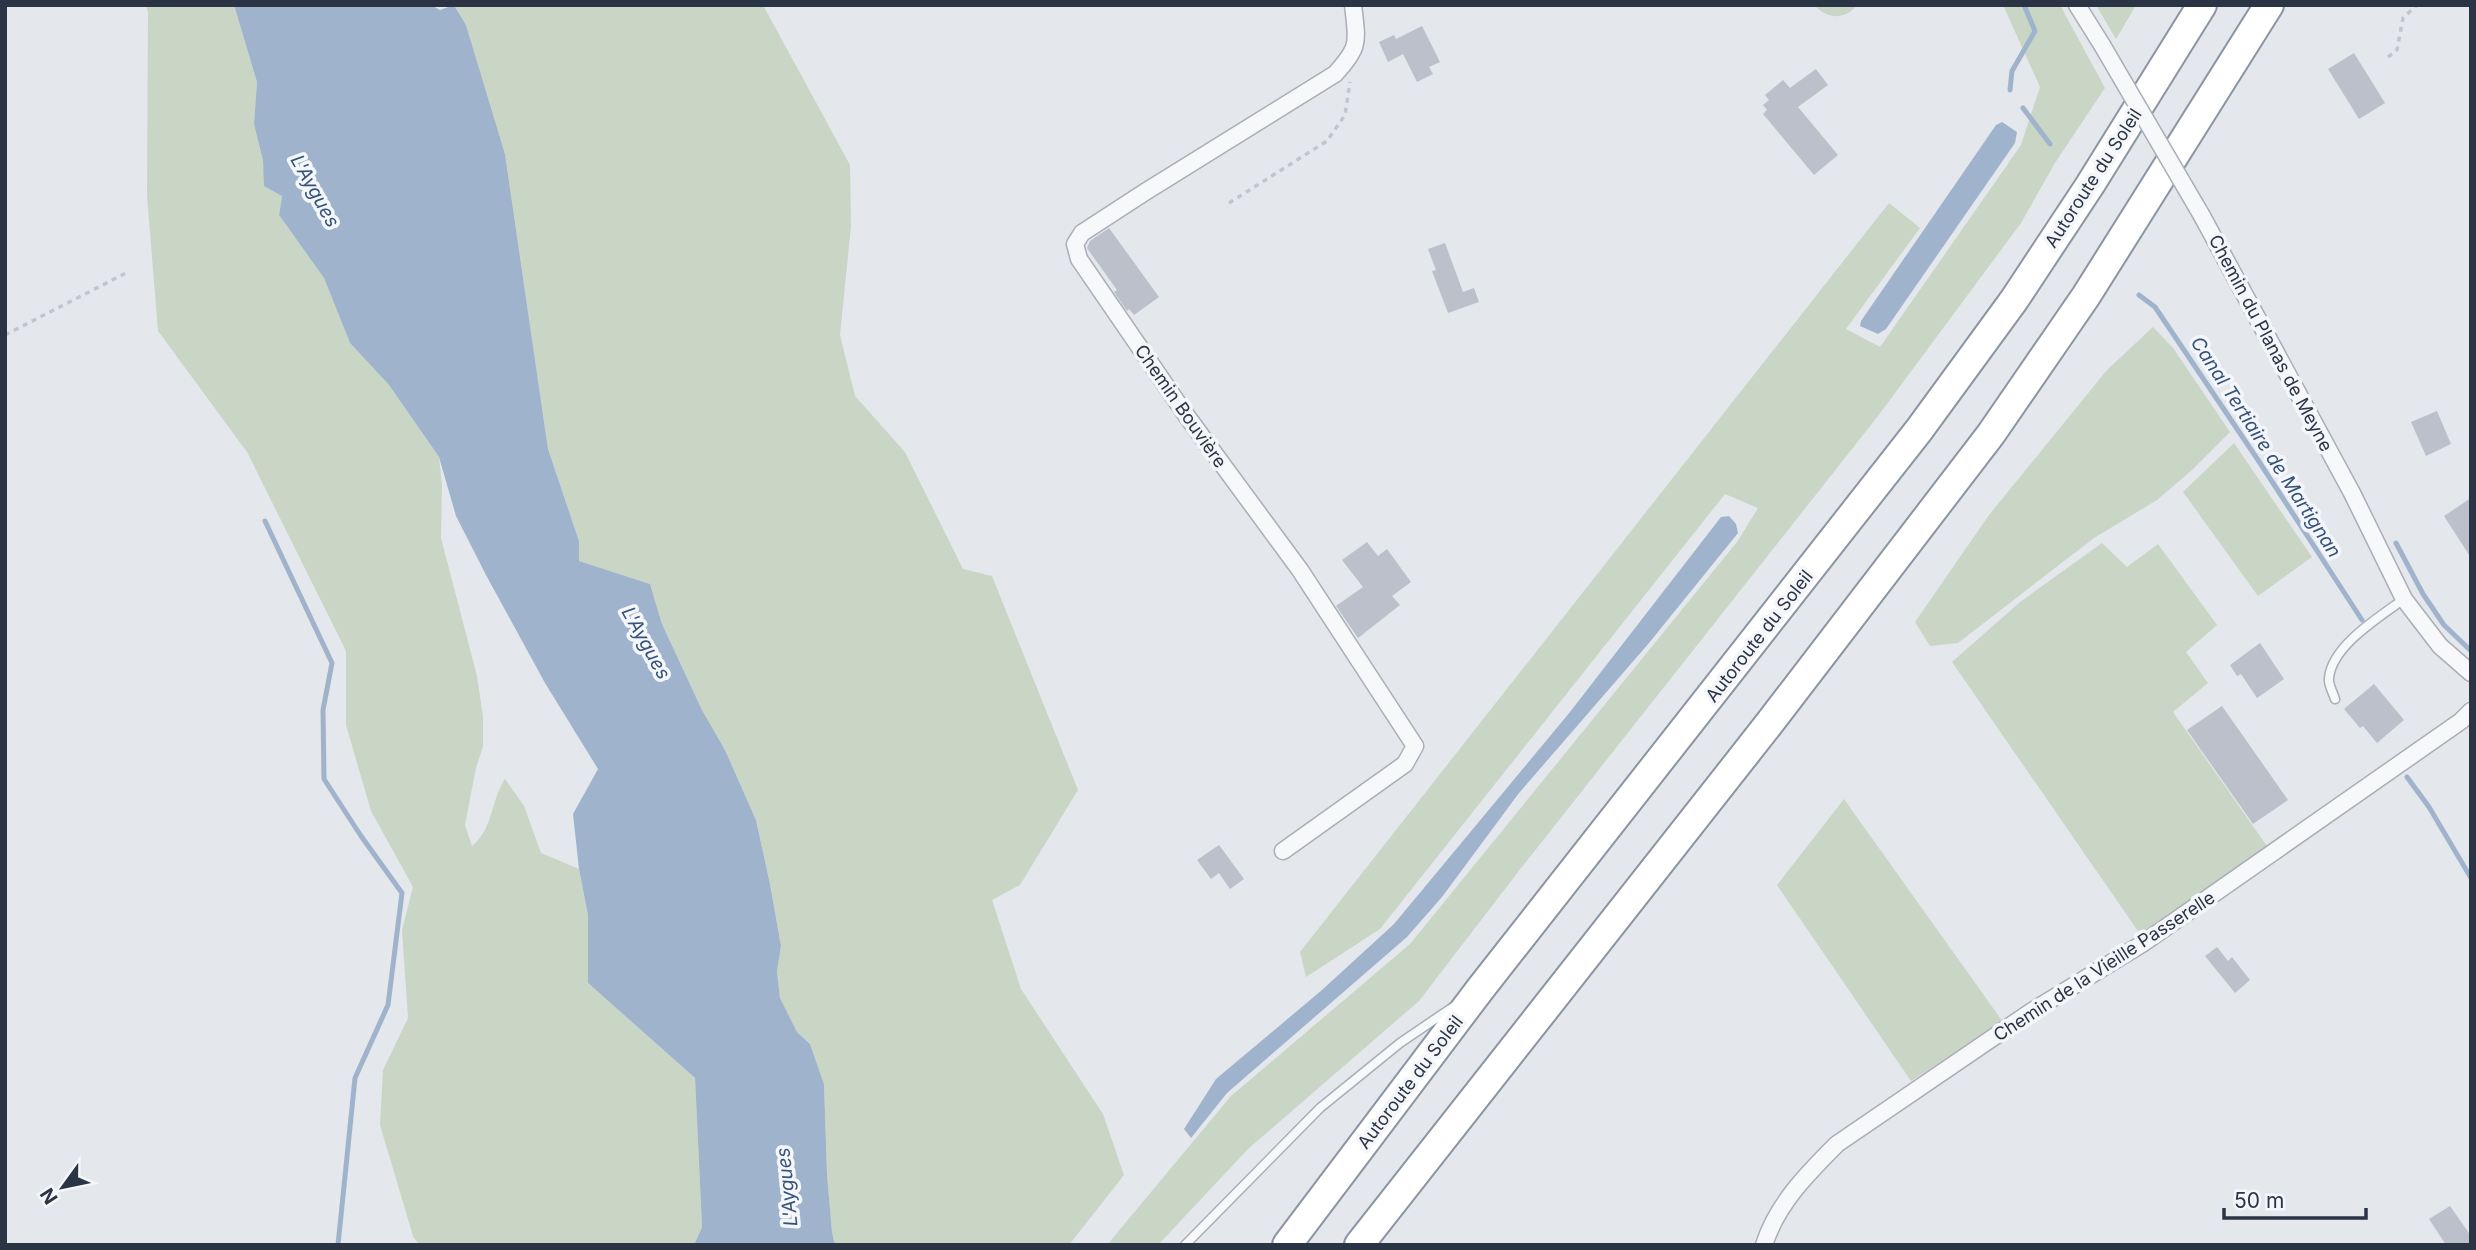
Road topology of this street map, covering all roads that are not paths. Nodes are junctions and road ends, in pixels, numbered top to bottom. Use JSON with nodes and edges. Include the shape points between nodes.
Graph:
{"nodes":[{"id":1,"x":1353,"y":5,"type":"edge"},
{"id":2,"x":2077,"y":5,"type":"edge"},
{"id":3,"x":2202,"y":5,"type":"edge"},
{"id":4,"x":2269,"y":5,"type":"edge"},
{"id":5,"x":2404,"y":599,"type":"junction"},
{"id":6,"x":2471,"y":673,"type":"edge"},
{"id":7,"x":2335,"y":699,"type":"dead end"},
{"id":8,"x":2471,"y":711,"type":"edge"},
{"id":9,"x":1283,"y":851,"type":"dead end"},
{"id":10,"x":1481,"y":988,"type":"junction"},
{"id":11,"x":1185,"y":1245,"type":"edge"},
{"id":12,"x":1287,"y":1245,"type":"edge"},
{"id":13,"x":1359,"y":1245,"type":"edge"},
{"id":14,"x":1763,"y":1245,"type":"edge"}],
"edges":[{"from":1,"to":9,"type":"street","name":"Chemin Bouvière","via":[[1357,41],[1335,74],[1082,233],[1075,244],[1079,259],[1300,570],[1415,746],[1405,764]]},
{"from":2,"to":5,"type":"street","name":"Chemin du Planas de Meyne","bridge":true,"via":[[2202,216]]},
{"from":3,"to":10,"type":"highway","name":"Autoroute du Soleil","via":[[2090,186],[1927,419]]},
{"from":4,"to":13,"type":"highway","via":[[2086,296],[1991,433],[1776,715]]},
{"from":5,"to":6,"type":"street","name":"Chemin du Planas de Meyne","via":[[2440,646]]},
{"from":5,"to":7,"type":"lane","via":[[2341,649],[2328,681]]},
{"from":8,"to":14,"type":"street","name":"Chemin de la Vieille Passerelle","via":[[2142,944],[2032,1011],[1836,1144],[1784,1202]]},
{"from":10,"to":11,"type":"lane","via":[[1400,1043],[1320,1108]]},
{"from":10,"to":12,"type":"highway","name":"Autoroute du Soleil"}]}
